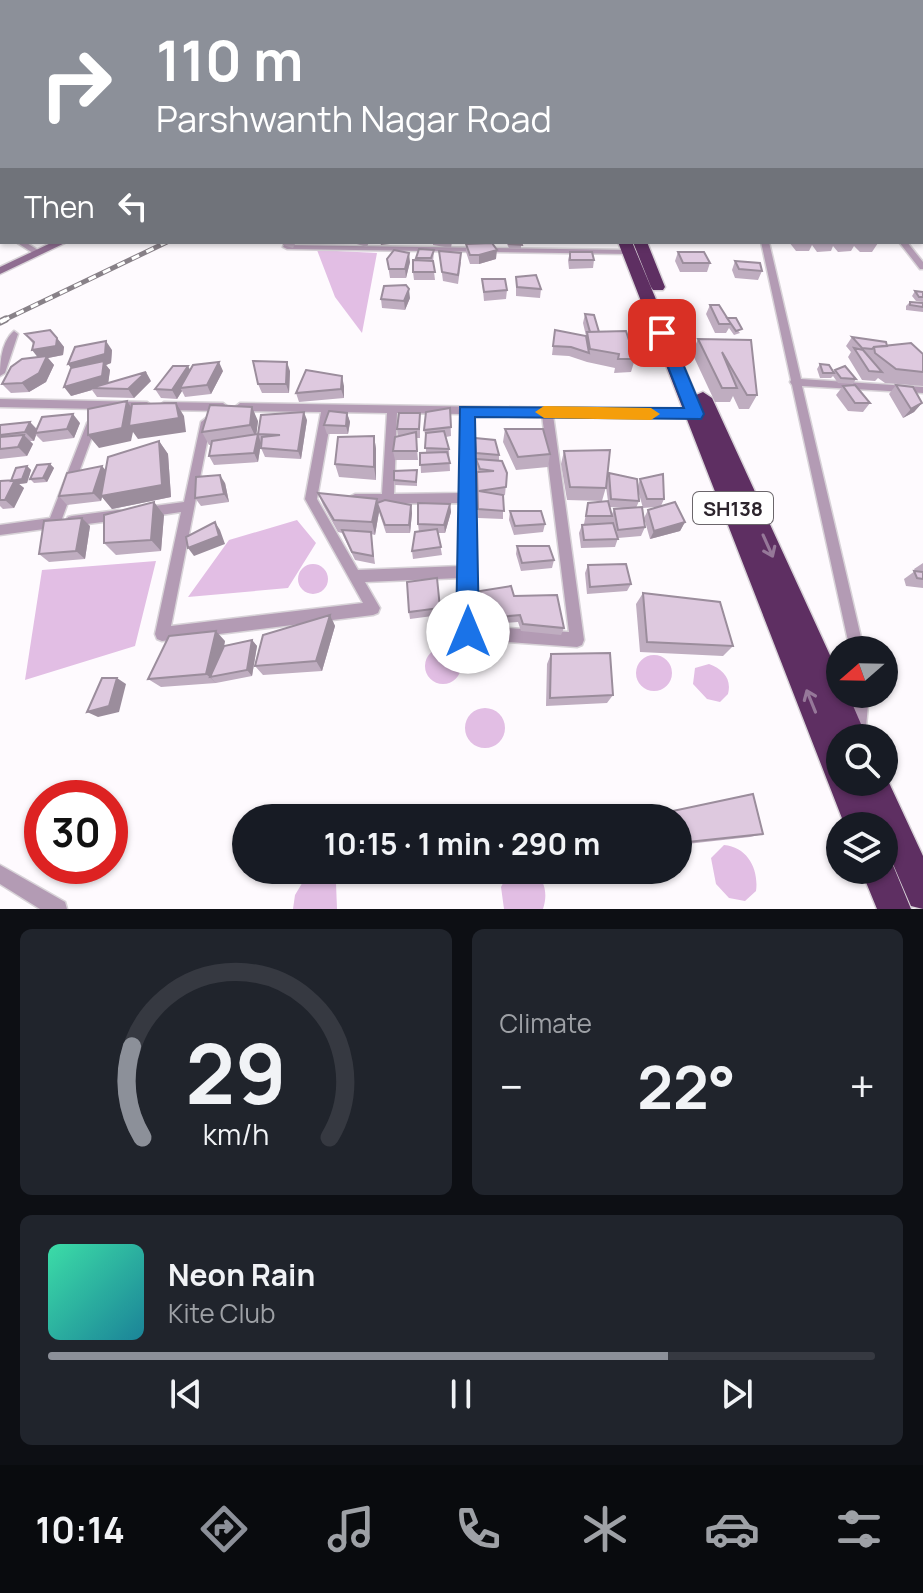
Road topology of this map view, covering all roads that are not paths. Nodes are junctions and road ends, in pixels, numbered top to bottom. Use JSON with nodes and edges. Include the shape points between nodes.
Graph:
{"nodes":[{"id":1,"x":23,"y":244,"type":"edge"},
{"id":2,"x":58,"y":244,"type":"edge"},
{"id":3,"x":765,"y":244,"type":"edge"},
{"id":4,"x":632,"y":245,"type":"edge"},
{"id":5,"x":906,"y":245,"type":"edge"},
{"id":6,"x":469,"y":246,"type":"edge"},
{"id":7,"x":534,"y":246,"type":"edge"},
{"id":8,"x":287,"y":247,"type":"dead end"},
{"id":9,"x":923,"y":249,"type":"edge"},
{"id":10,"x":39,"y":253,"type":"junction"},
{"id":11,"x":923,"y":267,"type":"edge"},
{"id":12,"x":0,"y":271,"type":"edge"},
{"id":13,"x":14,"y":334,"type":"dead end"},
{"id":14,"x":0,"y":373,"type":"edge"},
{"id":15,"x":795,"y":382,"type":"junction"},
{"id":16,"x":923,"y":390,"type":"edge"},
{"id":17,"x":0,"y":403,"type":"edge"},
{"id":18,"x":99,"y":405,"type":"junction"},
{"id":19,"x":209,"y":407,"type":"junction"},
{"id":20,"x":327,"y":409,"type":"junction"},
{"id":21,"x":392,"y":410,"type":"junction"},
{"id":22,"x":466,"y":411,"type":"junction"},
{"id":23,"x":547,"y":412,"type":"junction"},
{"id":24,"x":695,"y":414,"type":"junction"},
{"id":25,"x":467,"y":498,"type":"junction"},
{"id":26,"x":311,"y":499,"type":"junction"},
{"id":27,"x":326,"y":499,"type":"edge"},
{"id":28,"x":342,"y":499,"type":"edge"},
{"id":29,"x":388,"y":499,"type":"junction"},
{"id":30,"x":188,"y":506,"type":"junction"},
{"id":31,"x":54,"y":523,"type":"junction"},
{"id":32,"x":0,"y":530,"type":"edge"},
{"id":33,"x":467,"y":572,"type":"junction"},
{"id":34,"x":355,"y":576,"type":"junction"},
{"id":35,"x":854,"y":636,"type":"edge"},
{"id":36,"x":849,"y":724,"type":"edge"},
{"id":37,"x":826,"y":739,"type":"edge"},
{"id":38,"x":879,"y":796,"type":"edge"},
{"id":39,"x":0,"y":874,"type":"edge"},
{"id":40,"x":884,"y":884,"type":"edge"},
{"id":41,"x":923,"y":894,"type":"edge"},
{"id":42,"x":58,"y":909,"type":"edge"},
{"id":43,"x":894,"y":909,"type":"edge"}],
"edges":[{"from":1,"to":10,"type":"street"},
{"from":2,"to":10,"type":"street"},
{"from":3,"to":15,"type":"street"},
{"from":4,"to":7,"type":"street"},
{"from":4,"to":24,"type":"highway","number":"SH138"},
{"from":4,"to":36,"type":"highway","one_way":true},
{"from":5,"to":9,"type":"street"},
{"from":5,"to":11,"type":"street"},
{"from":6,"to":7,"type":"street"},
{"from":6,"to":8,"type":"street"},
{"from":10,"to":12,"type":"street"},
{"from":13,"to":14,"type":"street"},
{"from":15,"to":16,"type":"street"},
{"from":15,"to":35,"type":"street"},
{"from":17,"to":18,"type":"street"},
{"from":18,"to":19,"type":"street"},
{"from":18,"to":31,"type":"street"},
{"from":19,"to":20,"type":"street"},
{"from":19,"to":30,"type":"street"},
{"from":20,"to":21,"type":"street"},
{"from":20,"to":26,"type":"street"},
{"from":21,"to":22,"type":"street"},
{"from":21,"to":29,"type":"street"},
{"from":22,"to":23,"type":"street"},
{"from":22,"to":25,"type":"street"},
{"from":23,"to":24,"type":"street"},
{"from":23,"to":33,"type":"street","via":[[577,640],[468,632]]},
{"from":37,"to":24,"type":"highway","number":"SH138","one_way":true},
{"from":25,"to":29,"type":"street"},
{"from":25,"to":33,"type":"street"},
{"from":26,"to":27,"type":"street"},
{"from":26,"to":34,"type":"street"},
{"from":28,"to":29,"type":"street"},
{"from":30,"to":31,"type":"street"},
{"from":30,"to":34,"type":"street","via":[[162,634],[373,608]]},
{"from":31,"to":32,"type":"street"},
{"from":33,"to":34,"type":"street"},
{"from":38,"to":41,"type":"highway"},
{"from":39,"to":42,"type":"street"},
{"from":40,"to":43,"type":"highway"}]}
